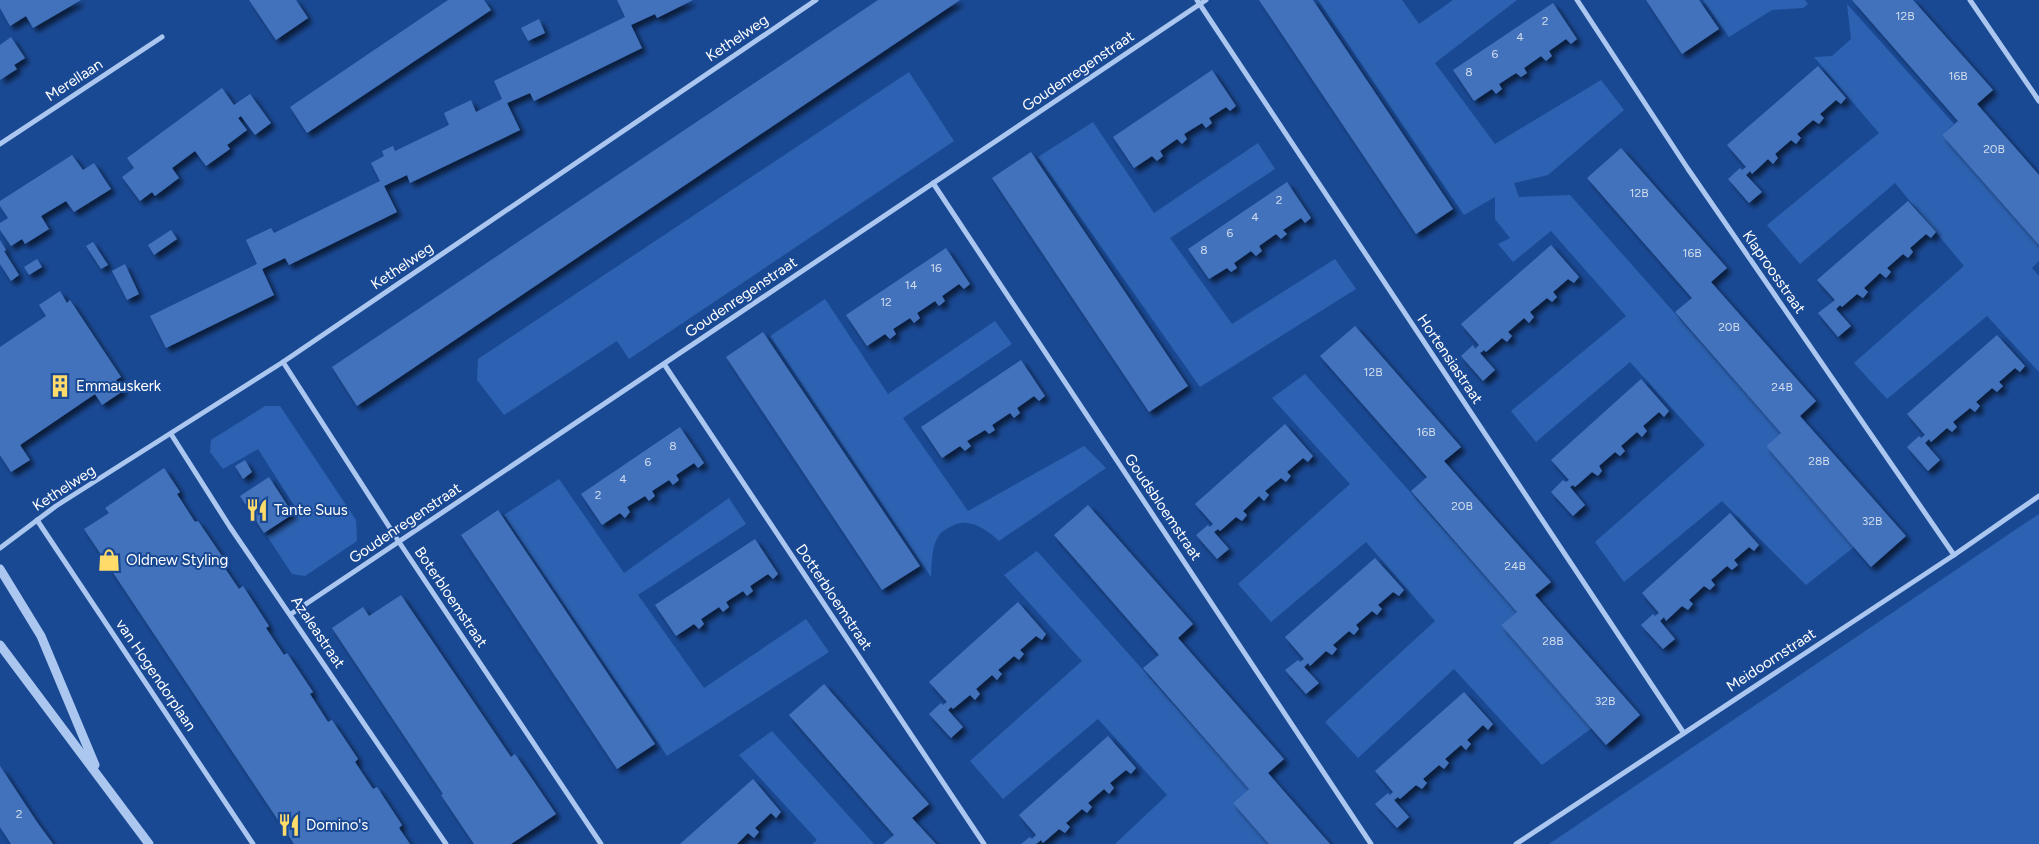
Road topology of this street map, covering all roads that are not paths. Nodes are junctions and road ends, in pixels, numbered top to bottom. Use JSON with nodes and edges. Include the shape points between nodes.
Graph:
{"nodes":[{"id":1,"x":816,"y":0,"type":"edge"},
{"id":2,"x":1206,"y":0,"type":"edge"},
{"id":3,"x":1577,"y":0,"type":"edge"},
{"id":4,"x":1970,"y":0,"type":"edge"},
{"id":5,"x":1198,"y":2,"type":"edge"},
{"id":6,"x":162,"y":38,"type":"dead end"},
{"id":7,"x":2039,"y":101,"type":"edge"},
{"id":8,"x":0,"y":144,"type":"edge"},
{"id":9,"x":933,"y":183,"type":"junction"},
{"id":10,"x":283,"y":362,"type":"junction"},
{"id":11,"x":664,"y":364,"type":"junction"},
{"id":12,"x":171,"y":434,"type":"junction"},
{"id":13,"x":2039,"y":496,"type":"edge"},
{"id":14,"x":38,"y":520,"type":"junction"},
{"id":15,"x":399,"y":542,"type":"junction"},
{"id":16,"x":0,"y":548,"type":"edge"},
{"id":17,"x":1954,"y":555,"type":"junction"},
{"id":18,"x":0,"y":569,"type":"edge"},
{"id":19,"x":291,"y":614,"type":"junction"},
{"id":20,"x":0,"y":645,"type":"edge"},
{"id":21,"x":1683,"y":732,"type":"junction"},
{"id":22,"x":101,"y":779,"type":"junction"},
{"id":23,"x":149,"y":844,"type":"edge"},
{"id":24,"x":253,"y":844,"type":"edge"},
{"id":25,"x":446,"y":844,"type":"edge"},
{"id":26,"x":601,"y":844,"type":"edge"},
{"id":27,"x":984,"y":844,"type":"edge"},
{"id":28,"x":1371,"y":844,"type":"edge"},
{"id":29,"x":1516,"y":844,"type":"edge"}],
"edges":[{"from":1,"to":10,"type":"street","name":"Kethelweg"},
{"from":2,"to":5,"type":"street","name":"Goudenregenstraat"},
{"from":3,"to":17,"type":"street","name":"Klaproosstraat","via":[[1688,169]]},
{"from":4,"to":7,"type":"street"},
{"from":5,"to":9,"type":"street","name":"Goudenregenstraat"},
{"from":5,"to":21,"type":"street","name":"Hortensiastraat"},
{"from":6,"to":8,"type":"street","name":"Merellaan"},
{"from":9,"to":11,"type":"street","name":"Goudenregenstraat"},
{"from":9,"to":28,"type":"street","name":"Goudsbloemstraat"},
{"from":10,"to":12,"type":"street","name":"Kethelweg"},
{"from":10,"to":15,"type":"street","name":"Boterbloemstraat"},
{"from":11,"to":15,"type":"street","name":"Goudenregenstraat"},
{"from":11,"to":27,"type":"street","name":"Dotterbloemstraat"},
{"from":12,"to":14,"type":"street","name":"Kethelweg"},
{"from":12,"to":19,"type":"street","name":"Azaleastraat"},
{"from":13,"to":17,"type":"street","name":"Meidoornstraat"},
{"from":14,"to":16,"type":"street","name":"Kethelweg"},
{"from":14,"to":24,"type":"street","name":"van Hogendorplaan"},
{"from":15,"to":19,"type":"street","name":"Goudenregenstraat"},
{"from":15,"to":26,"type":"street","name":"Boterbloemstraat"},
{"from":17,"to":21,"type":"street","name":"Meidoornstraat"},
{"from":18,"to":22,"type":"street","via":[[41,636]]},
{"from":19,"to":25,"type":"street","name":"Azaleastraat"},
{"from":20,"to":22,"type":"street"},
{"from":21,"to":29,"type":"street","name":"Meidoornstraat"},
{"from":22,"to":23,"type":"street"}]}
